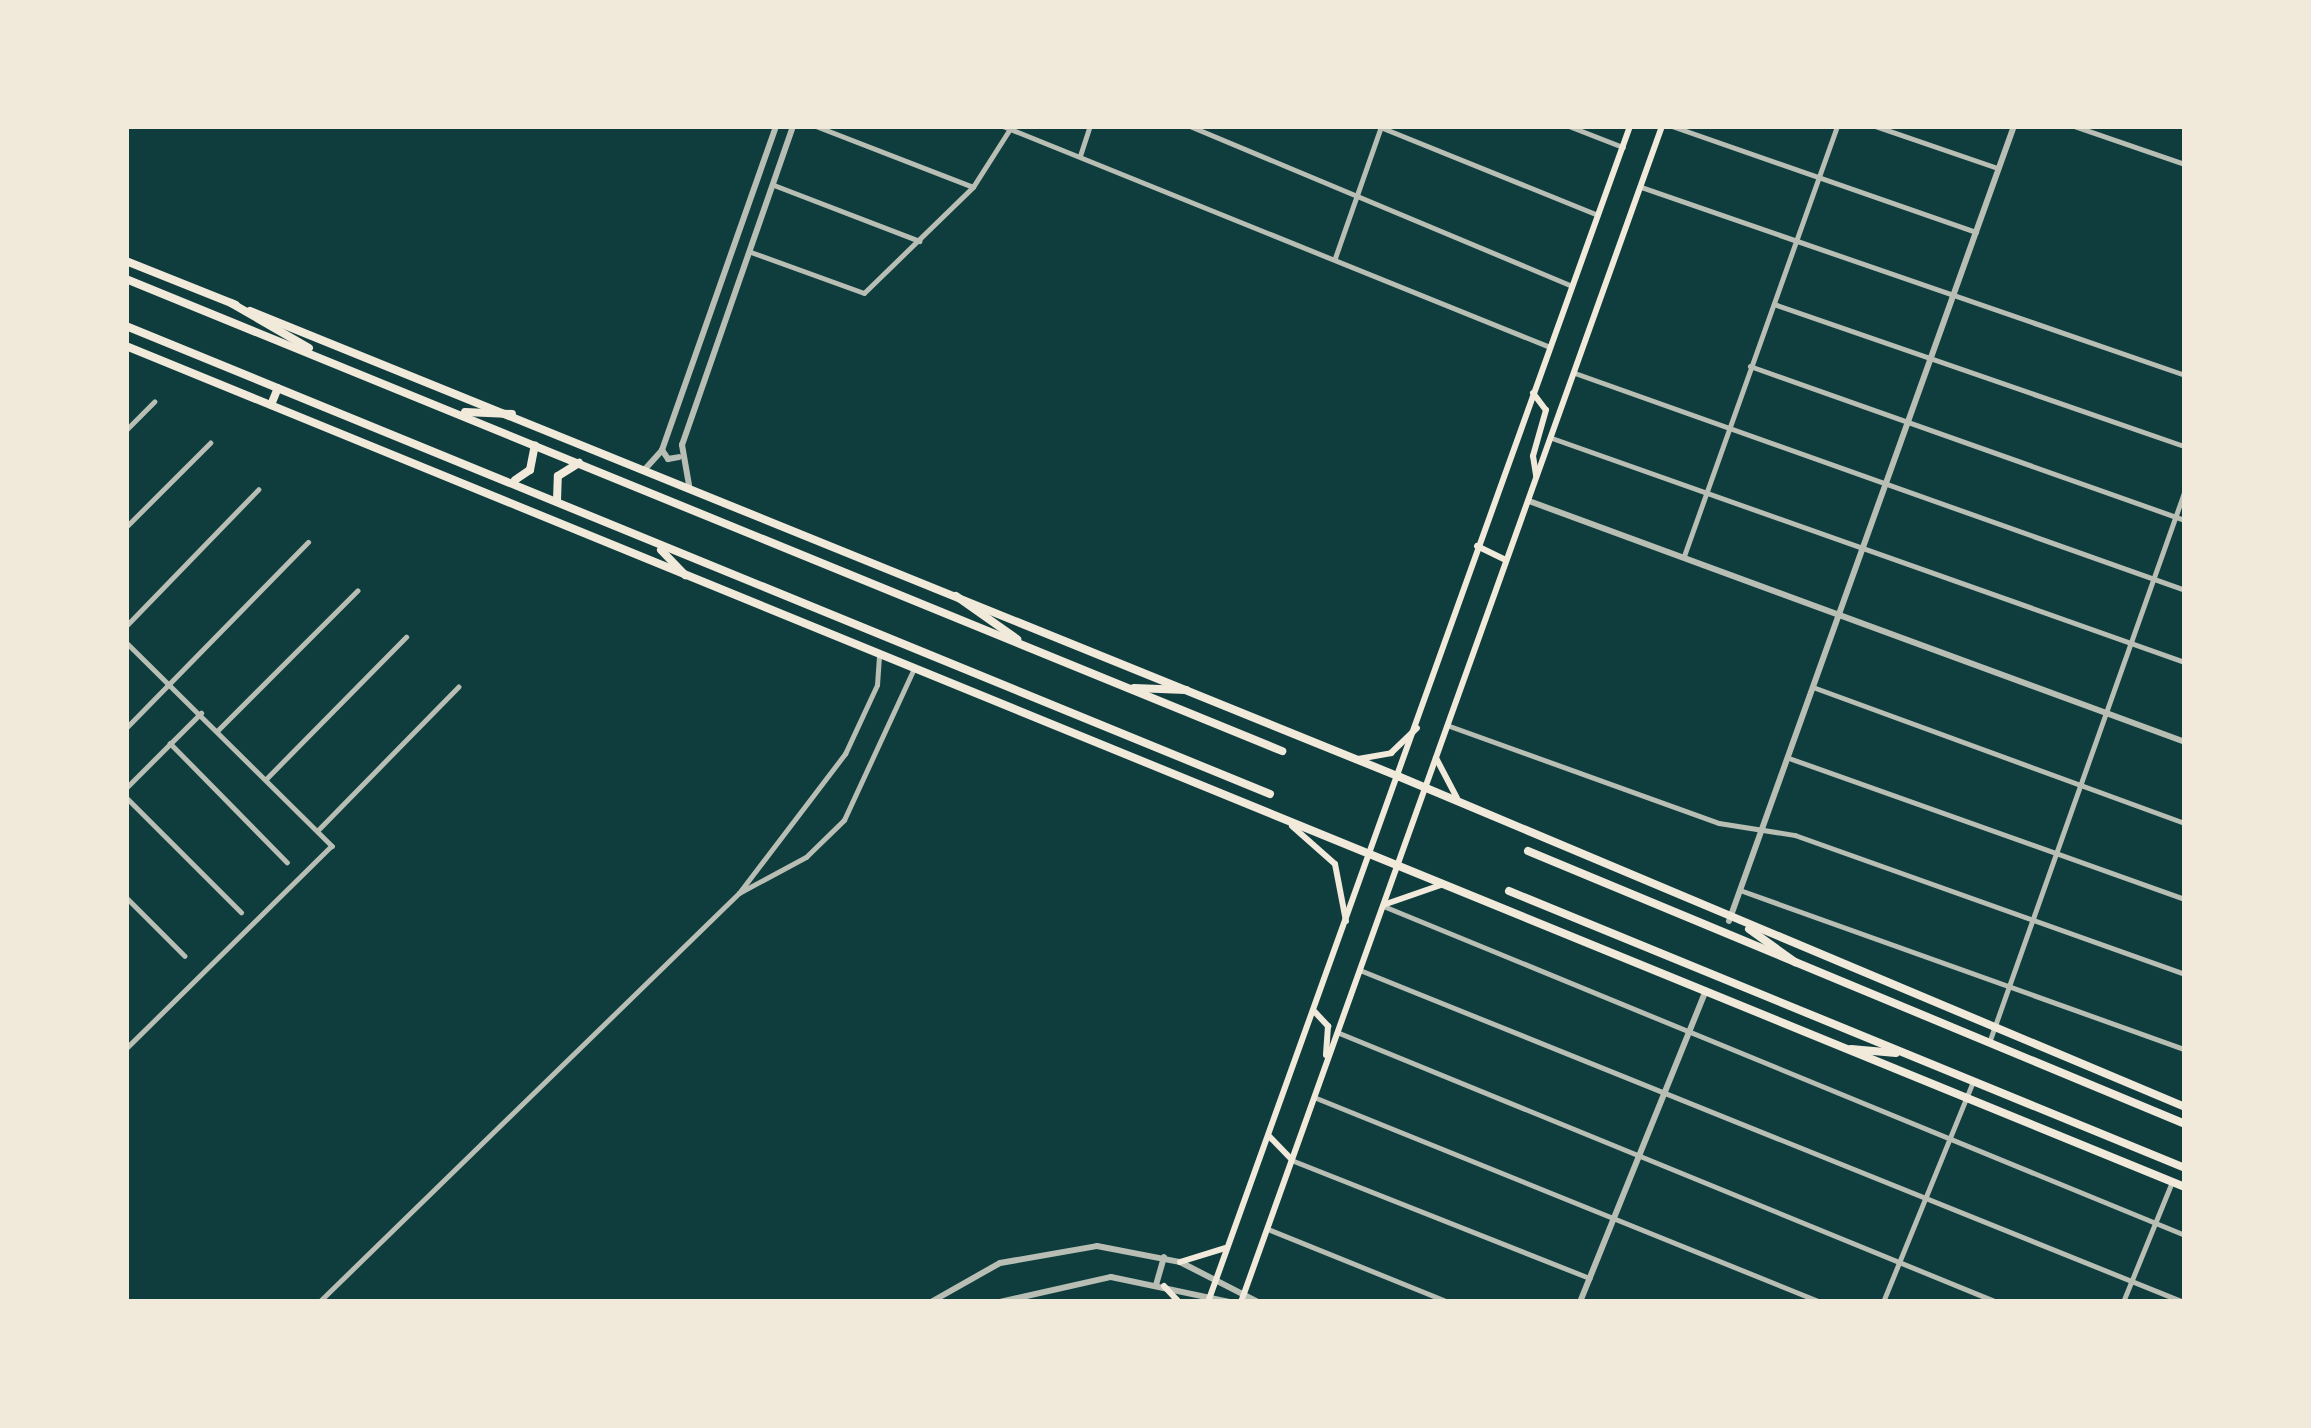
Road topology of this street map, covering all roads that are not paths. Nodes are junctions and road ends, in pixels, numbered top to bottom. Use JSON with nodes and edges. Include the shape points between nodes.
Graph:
{"nodes":[{"id":1,"x":776,"y":126,"type":"edge"},
{"id":2,"x":793,"y":126,"type":"edge"},
{"id":3,"x":816,"y":126,"type":"edge"},
{"id":4,"x":1090,"y":126,"type":"edge"},
{"id":5,"x":1190,"y":126,"type":"edge"},
{"id":6,"x":1380,"y":126,"type":"edge"},
{"id":7,"x":1569,"y":126,"type":"edge"},
{"id":8,"x":1630,"y":126,"type":"edge"},
{"id":9,"x":1662,"y":126,"type":"edge"},
{"id":10,"x":1672,"y":126,"type":"edge"},
{"id":11,"x":1837,"y":126,"type":"edge"},
{"id":12,"x":1875,"y":126,"type":"edge"},
{"id":13,"x":2014,"y":126,"type":"edge"},
{"id":14,"x":2074,"y":126,"type":"edge"},
{"id":15,"x":1006,"y":127,"type":"edge"},
{"id":16,"x":1623,"y":147,"type":"junction"},
{"id":17,"x":1080,"y":156,"type":"junction"},
{"id":18,"x":2185,"y":164,"type":"edge"},
{"id":19,"x":1998,"y":168,"type":"junction"},
{"id":20,"x":1819,"y":178,"type":"junction"},
{"id":21,"x":772,"y":184,"type":"junction"},
{"id":22,"x":973,"y":187,"type":"junction"},
{"id":23,"x":1641,"y":187,"type":"junction"},
{"id":24,"x":1358,"y":192,"type":"junction"},
{"id":25,"x":1598,"y":215,"type":"junction"},
{"id":26,"x":1976,"y":232,"type":"junction"},
{"id":27,"x":920,"y":241,"type":"junction"},
{"id":28,"x":1797,"y":241,"type":"junction"},
{"id":29,"x":750,"y":251,"type":"junction"},
{"id":30,"x":1335,"y":257,"type":"junction"},
{"id":31,"x":126,"y":261,"type":"edge"},
{"id":32,"x":126,"y":279,"type":"edge"},
{"id":33,"x":1572,"y":286,"type":"junction"},
{"id":34,"x":1955,"y":292,"type":"junction"},
{"id":35,"x":231,"y":303,"type":"junction"},
{"id":36,"x":1774,"y":304,"type":"junction"},
{"id":37,"x":126,"y":326,"type":"edge"},
{"id":38,"x":126,"y":346,"type":"edge"},
{"id":39,"x":1550,"y":347,"type":"junction"},
{"id":40,"x":1932,"y":356,"type":"junction"},
{"id":41,"x":331,"y":361,"type":"junction"},
{"id":42,"x":1750,"y":366,"type":"junction"},
{"id":43,"x":1575,"y":373,"type":"junction"},
{"id":44,"x":2185,"y":375,"type":"edge"},
{"id":45,"x":278,"y":388,"type":"junction"},
{"id":46,"x":1533,"y":393,"type":"junction"},
{"id":47,"x":154,"y":402,"type":"dead end"},
{"id":48,"x":271,"y":405,"type":"junction"},
{"id":49,"x":459,"y":412,"type":"junction"},
{"id":50,"x":512,"y":414,"type":"junction"},
{"id":51,"x":1907,"y":422,"type":"junction"},
{"id":52,"x":1727,"y":427,"type":"junction"},
{"id":53,"x":126,"y":430,"type":"edge"},
{"id":54,"x":1552,"y":438,"type":"junction"},
{"id":55,"x":211,"y":443,"type":"dead end"},
{"id":56,"x":535,"y":444,"type":"junction"},
{"id":57,"x":2185,"y":446,"type":"edge"},
{"id":58,"x":662,"y":450,"type":"junction"},
{"id":59,"x":679,"y":457,"type":"junction"},
{"id":60,"x":580,"y":462,"type":"junction"},
{"id":61,"x":646,"y":468,"type":"junction"},
{"id":62,"x":1537,"y":480,"type":"junction"},
{"id":63,"x":514,"y":481,"type":"junction"},
{"id":64,"x":689,"y":485,"type":"junction"},
{"id":65,"x":1886,"y":485,"type":"junction"},
{"id":66,"x":258,"y":490,"type":"dead end"},
{"id":67,"x":2185,"y":490,"type":"edge"},
{"id":68,"x":1706,"y":493,"type":"junction"},
{"id":69,"x":557,"y":500,"type":"junction"},
{"id":70,"x":1529,"y":501,"type":"junction"},
{"id":71,"x":2176,"y":516,"type":"junction"},
{"id":72,"x":2185,"y":520,"type":"edge"},
{"id":73,"x":126,"y":527,"type":"edge"},
{"id":74,"x":308,"y":542,"type":"dead end"},
{"id":75,"x":656,"y":544,"type":"junction"},
{"id":76,"x":1477,"y":546,"type":"junction"},
{"id":77,"x":1864,"y":548,"type":"junction"},
{"id":78,"x":1683,"y":557,"type":"junction"},
{"id":79,"x":1506,"y":560,"type":"junction"},
{"id":80,"x":685,"y":575,"type":"junction"},
{"id":81,"x":2153,"y":579,"type":"junction"},
{"id":82,"x":2185,"y":590,"type":"edge"},
{"id":83,"x":357,"y":591,"type":"dead end"},
{"id":84,"x":956,"y":596,"type":"junction"},
{"id":85,"x":1841,"y":610,"type":"junction"},
{"id":86,"x":126,"y":626,"type":"edge"},
{"id":87,"x":406,"y":637,"type":"dead end"},
{"id":88,"x":126,"y":642,"type":"edge"},
{"id":89,"x":2131,"y":643,"type":"junction"},
{"id":90,"x":1034,"y":650,"type":"junction"},
{"id":91,"x":878,"y":656,"type":"junction"},
{"id":92,"x":2185,"y":662,"type":"edge"},
{"id":93,"x":913,"y":671,"type":"junction"},
{"id":94,"x":169,"y":683,"type":"junction"},
{"id":95,"x":1812,"y":687,"type":"junction"},
{"id":96,"x":458,"y":688,"type":"dead end"},
{"id":97,"x":1126,"y":688,"type":"junction"},
{"id":98,"x":1186,"y":690,"type":"junction"},
{"id":99,"x":201,"y":713,"type":"junction"},
{"id":100,"x":2106,"y":713,"type":"junction"},
{"id":101,"x":1420,"y":725,"type":"junction"},
{"id":102,"x":1447,"y":725,"type":"junction"},
{"id":103,"x":126,"y":728,"type":"edge"},
{"id":104,"x":218,"y":730,"type":"junction"},
{"id":105,"x":2185,"y":742,"type":"edge"},
{"id":106,"x":170,"y":743,"type":"junction"},
{"id":107,"x":1282,"y":751,"type":"dead end"},
{"id":108,"x":1351,"y":758,"type":"junction"},
{"id":109,"x":1436,"y":758,"type":"junction"},
{"id":110,"x":1789,"y":758,"type":"junction"},
{"id":111,"x":1400,"y":777,"type":"junction"},
{"id":112,"x":267,"y":778,"type":"junction"},
{"id":113,"x":2080,"y":785,"type":"junction"},
{"id":114,"x":126,"y":788,"type":"edge"},
{"id":115,"x":1424,"y":788,"type":"junction"},
{"id":116,"x":1270,"y":794,"type":"dead end"},
{"id":117,"x":126,"y":796,"type":"edge"},
{"id":118,"x":1463,"y":806,"type":"junction"},
{"id":119,"x":2185,"y":823,"type":"edge"},
{"id":120,"x":1292,"y":826,"type":"junction"},
{"id":121,"x":319,"y":830,"type":"junction"},
{"id":122,"x":1761,"y":831,"type":"junction"},
{"id":123,"x":1528,"y":851,"type":"dead end"},
{"id":124,"x":2054,"y":854,"type":"junction"},
{"id":125,"x":1372,"y":858,"type":"junction"},
{"id":126,"x":287,"y":862,"type":"dead end"},
{"id":127,"x":1396,"y":868,"type":"junction"},
{"id":128,"x":1442,"y":885,"type":"junction"},
{"id":129,"x":1740,"y":890,"type":"junction"},
{"id":130,"x":1509,"y":891,"type":"dead end"},
{"id":131,"x":739,"y":893,"type":"junction"},
{"id":132,"x":126,"y":897,"type":"edge"},
{"id":133,"x":2185,"y":899,"type":"edge"},
{"id":134,"x":1383,"y":905,"type":"junction"},
{"id":135,"x":241,"y":912,"type":"dead end"},
{"id":136,"x":2032,"y":920,"type":"junction"},
{"id":137,"x":1730,"y":921,"type":"junction"},
{"id":138,"x":1346,"y":928,"type":"junction"},
{"id":139,"x":1748,"y":929,"type":"junction"},
{"id":140,"x":184,"y":956,"type":"dead end"},
{"id":141,"x":1806,"y":969,"type":"junction"},
{"id":142,"x":1360,"y":970,"type":"junction"},
{"id":143,"x":2185,"y":974,"type":"edge"},
{"id":144,"x":2010,"y":987,"type":"junction"},
{"id":145,"x":1706,"y":990,"type":"junction"},
{"id":146,"x":1314,"y":1010,"type":"junction"},
{"id":147,"x":1994,"y":1029,"type":"junction"},
{"id":148,"x":1337,"y":1032,"type":"junction"},
{"id":149,"x":1689,"y":1033,"type":"junction"},
{"id":150,"x":1989,"y":1045,"type":"junction"},
{"id":151,"x":2185,"y":1048,"type":"edge"},
{"id":152,"x":126,"y":1049,"type":"edge"},
{"id":153,"x":1851,"y":1049,"type":"junction"},
{"id":154,"x":1904,"y":1053,"type":"junction"},
{"id":155,"x":1323,"y":1070,"type":"junction"},
{"id":156,"x":1972,"y":1082,"type":"junction"},
{"id":157,"x":1668,"y":1094,"type":"junction"},
{"id":158,"x":1966,"y":1096,"type":"junction"},
{"id":159,"x":1314,"y":1097,"type":"junction"},
{"id":160,"x":2185,"y":1107,"type":"edge"},
{"id":161,"x":2185,"y":1124,"type":"edge"},
{"id":162,"x":1269,"y":1136,"type":"junction"},
{"id":163,"x":1951,"y":1136,"type":"junction"},
{"id":164,"x":1642,"y":1157,"type":"junction"},
{"id":165,"x":1292,"y":1160,"type":"junction"},
{"id":166,"x":2185,"y":1164,"type":"edge"},
{"id":167,"x":2172,"y":1182,"type":"junction"},
{"id":168,"x":2185,"y":1187,"type":"edge"},
{"id":169,"x":1925,"y":1198,"type":"junction"},
{"id":170,"x":1617,"y":1218,"type":"junction"},
{"id":171,"x":2156,"y":1223,"type":"junction"},
{"id":172,"x":1268,"y":1229,"type":"junction"},
{"id":173,"x":2185,"y":1235,"type":"edge"},
{"id":174,"x":1228,"y":1246,"type":"junction"},
{"id":175,"x":1164,"y":1257,"type":"junction"},
{"id":176,"x":1180,"y":1262,"type":"junction"},
{"id":177,"x":1900,"y":1262,"type":"junction"},
{"id":178,"x":1590,"y":1278,"type":"junction"},
{"id":179,"x":1216,"y":1279,"type":"junction"},
{"id":180,"x":2132,"y":1280,"type":"junction"},
{"id":181,"x":1160,"y":1286,"type":"junction"},
{"id":182,"x":1245,"y":1290,"type":"junction"},
{"id":183,"x":1209,"y":1299,"type":"edge"},
{"id":184,"x":320,"y":1302,"type":"edge"},
{"id":185,"x":931,"y":1302,"type":"edge"},
{"id":186,"x":1000,"y":1302,"type":"edge"},
{"id":187,"x":1179,"y":1302,"type":"edge"},
{"id":188,"x":1230,"y":1302,"type":"edge"},
{"id":189,"x":1241,"y":1302,"type":"edge"},
{"id":190,"x":1258,"y":1302,"type":"edge"},
{"id":191,"x":1449,"y":1302,"type":"edge"},
{"id":192,"x":1580,"y":1302,"type":"edge"},
{"id":193,"x":1821,"y":1302,"type":"edge"},
{"id":194,"x":1883,"y":1302,"type":"edge"},
{"id":195,"x":1997,"y":1302,"type":"edge"},
{"id":196,"x":2123,"y":1302,"type":"edge"},
{"id":197,"x":2184,"y":1302,"type":"edge"}],
"edges":[{"from":1,"to":58,"type":"street"},
{"from":2,"to":21,"type":"street"},
{"from":3,"to":22,"type":"street"},
{"from":4,"to":17,"type":"street"},
{"from":5,"to":24,"type":"street"},
{"from":6,"to":24,"type":"street"},
{"from":6,"to":25,"type":"street"},
{"from":7,"to":16,"type":"street"},
{"from":8,"to":16,"type":"main road"},
{"from":9,"to":23,"type":"main road"},
{"from":10,"to":20,"type":"street"},
{"from":11,"to":20,"type":"street"},
{"from":12,"to":19,"type":"street"},
{"from":13,"to":19,"type":"street"},
{"from":14,"to":18,"type":"street"},
{"from":15,"to":17,"type":"street"},
{"from":15,"to":22,"type":"street"},
{"from":16,"to":25,"type":"main road"},
{"from":17,"to":30,"type":"street"},
{"from":19,"to":26,"type":"street"},
{"from":20,"to":26,"type":"street"},
{"from":20,"to":28,"type":"street"},
{"from":21,"to":27,"type":"street"},
{"from":21,"to":29,"type":"street"},
{"from":22,"to":27,"type":"street"},
{"from":23,"to":28,"type":"street"},
{"from":23,"to":43,"type":"main road"},
{"from":24,"to":30,"type":"street"},
{"from":24,"to":33,"type":"street"},
{"from":25,"to":33,"type":"main road"},
{"from":26,"to":34,"type":"street"},
{"from":27,"to":29,"type":"street","via":[[864,293]]},
{"from":28,"to":34,"type":"street"},
{"from":28,"to":36,"type":"street"},
{"from":29,"to":59,"type":"street"},
{"from":30,"to":39,"type":"street"},
{"from":31,"to":35,"type":"main road"},
{"from":32,"to":41,"type":"main road"},
{"from":33,"to":39,"type":"main road"},
{"from":34,"to":40,"type":"street"},
{"from":34,"to":44,"type":"street"},
{"from":35,"to":41,"type":"main road"},
{"from":35,"to":50,"type":"main road"},
{"from":36,"to":40,"type":"street"},
{"from":36,"to":42,"type":"street"},
{"from":37,"to":45,"type":"main road"},
{"from":38,"to":48,"type":"main road"},
{"from":39,"to":46,"type":"main road"},
{"from":40,"to":51,"type":"street"},
{"from":40,"to":57,"type":"street"},
{"from":41,"to":49,"type":"main road"},
{"from":42,"to":51,"type":"street"},
{"from":42,"to":52,"type":"street"},
{"from":43,"to":52,"type":"street"},
{"from":43,"to":54,"type":"main road"},
{"from":45,"to":48,"type":"main road"},
{"from":45,"to":63,"type":"main road"},
{"from":46,"to":62,"type":"main road","via":[[1546,410],[1532,456]]},
{"from":46,"to":76,"type":"main road"},
{"from":47,"to":53,"type":"street"},
{"from":48,"to":80,"type":"main road"},
{"from":49,"to":50,"type":"main road"},
{"from":49,"to":56,"type":"main road"},
{"from":50,"to":61,"type":"main road"},
{"from":51,"to":65,"type":"street"},
{"from":51,"to":71,"type":"street"},
{"from":52,"to":65,"type":"street"},
{"from":52,"to":68,"type":"street"},
{"from":54,"to":62,"type":"main road"},
{"from":54,"to":68,"type":"street"},
{"from":55,"to":73,"type":"street"},
{"from":56,"to":60,"type":"main road"},
{"from":56,"to":63,"type":"main road","via":[[530,470]]},
{"from":58,"to":59,"type":"street"},
{"from":58,"to":61,"type":"street"},
{"from":59,"to":64,"type":"street"},
{"from":60,"to":69,"type":"main road","via":[[558,476]]},
{"from":60,"to":90,"type":"main road"},
{"from":61,"to":64,"type":"main road"},
{"from":62,"to":70,"type":"main road"},
{"from":63,"to":69,"type":"main road"},
{"from":64,"to":84,"type":"main road"},
{"from":65,"to":77,"type":"street"},
{"from":65,"to":81,"type":"street"},
{"from":66,"to":86,"type":"street"},
{"from":67,"to":71,"type":"street"},
{"from":68,"to":77,"type":"street"},
{"from":68,"to":78,"type":"street"},
{"from":69,"to":75,"type":"main road"},
{"from":70,"to":78,"type":"street"},
{"from":70,"to":79,"type":"main road"},
{"from":71,"to":72,"type":"street"},
{"from":71,"to":81,"type":"street"},
{"from":74,"to":94,"type":"street"},
{"from":75,"to":80,"type":"main road"},
{"from":75,"to":116,"type":"main road"},
{"from":76,"to":79,"type":"main road"},
{"from":76,"to":101,"type":"main road"},
{"from":77,"to":85,"type":"street"},
{"from":77,"to":89,"type":"street"},
{"from":78,"to":85,"type":"street"},
{"from":79,"to":102,"type":"main road"},
{"from":80,"to":91,"type":"main road"},
{"from":81,"to":82,"type":"street"},
{"from":81,"to":89,"type":"street"},
{"from":83,"to":104,"type":"street"},
{"from":84,"to":90,"type":"main road"},
{"from":84,"to":98,"type":"main road"},
{"from":85,"to":95,"type":"street"},
{"from":85,"to":100,"type":"street"},
{"from":87,"to":112,"type":"street"},
{"from":88,"to":94,"type":"street"},
{"from":89,"to":92,"type":"street"},
{"from":89,"to":100,"type":"street"},
{"from":90,"to":97,"type":"main road"},
{"from":91,"to":93,"type":"main road"},
{"from":91,"to":131,"type":"street","via":[[877,685],[844,754]]},
{"from":93,"to":120,"type":"main road"},
{"from":93,"to":131,"type":"street","via":[[844,820],[806,857]]},
{"from":94,"to":99,"type":"street"},
{"from":94,"to":103,"type":"street"},
{"from":95,"to":110,"type":"street"},
{"from":95,"to":113,"type":"street"},
{"from":96,"to":121,"type":"street"},
{"from":97,"to":98,"type":"main road"},
{"from":97,"to":107,"type":"main road"},
{"from":98,"to":108,"type":"main road"},
{"from":99,"to":104,"type":"street"},
{"from":99,"to":106,"type":"street"},
{"from":100,"to":105,"type":"street"},
{"from":100,"to":113,"type":"street"},
{"from":101,"to":108,"type":"main road","via":[[1382,757]]},
{"from":101,"to":111,"type":"main road"},
{"from":102,"to":109,"type":"main road"},
{"from":102,"to":122,"type":"street","via":[[1719,824]]},
{"from":104,"to":112,"type":"street"},
{"from":106,"to":114,"type":"street"},
{"from":106,"to":126,"type":"street"},
{"from":108,"to":111,"type":"main road"},
{"from":109,"to":115,"type":"main road"},
{"from":109,"to":118,"type":"main road"},
{"from":110,"to":122,"type":"street"},
{"from":110,"to":124,"type":"street"},
{"from":111,"to":115,"type":"main road"},
{"from":111,"to":125,"type":"main road"},
{"from":112,"to":121,"type":"street"},
{"from":113,"to":119,"type":"street"},
{"from":113,"to":124,"type":"street"},
{"from":115,"to":118,"type":"main road"},
{"from":115,"to":127,"type":"main road"},
{"from":117,"to":135,"type":"street"},
{"from":118,"to":137,"type":"main road"},
{"from":120,"to":125,"type":"main road"},
{"from":120,"to":138,"type":"main road","via":[[1335,864]]},
{"from":121,"to":152,"type":"street","via":[[331,844]]},
{"from":122,"to":129,"type":"street"},
{"from":122,"to":136,"type":"street","via":[[1795,835]]},
{"from":123,"to":141,"type":"main road"},
{"from":124,"to":133,"type":"street"},
{"from":124,"to":136,"type":"street"},
{"from":125,"to":127,"type":"main road"},
{"from":125,"to":138,"type":"main road"},
{"from":127,"to":128,"type":"main road"},
{"from":127,"to":134,"type":"main road"},
{"from":128,"to":134,"type":"main road"},
{"from":128,"to":145,"type":"main road"},
{"from":129,"to":137,"type":"street"},
{"from":129,"to":144,"type":"street"},
{"from":130,"to":154,"type":"main road"},
{"from":131,"to":184,"type":"street"},
{"from":132,"to":140,"type":"street"},
{"from":134,"to":142,"type":"main road"},
{"from":134,"to":149,"type":"street"},
{"from":136,"to":143,"type":"street"},
{"from":136,"to":144,"type":"street"},
{"from":137,"to":139,"type":"main road"},
{"from":138,"to":146,"type":"main road"},
{"from":139,"to":141,"type":"main road"},
{"from":139,"to":147,"type":"main road"},
{"from":141,"to":150,"type":"main road"},
{"from":142,"to":148,"type":"main road"},
{"from":142,"to":157,"type":"street"},
{"from":144,"to":147,"type":"street"},
{"from":144,"to":151,"type":"street"},
{"from":145,"to":149,"type":"street"},
{"from":145,"to":153,"type":"main road"},
{"from":146,"to":155,"type":"main road","via":[[1328,1026]]},
{"from":146,"to":162,"type":"main road"},
{"from":147,"to":150,"type":"street"},
{"from":147,"to":160,"type":"main road"},
{"from":148,"to":155,"type":"main road"},
{"from":148,"to":164,"type":"street"},
{"from":149,"to":157,"type":"street"},
{"from":149,"to":163,"type":"street"},
{"from":150,"to":161,"type":"main road"},
{"from":153,"to":154,"type":"main road"},
{"from":153,"to":158,"type":"main road"},
{"from":154,"to":156,"type":"main road"},
{"from":155,"to":159,"type":"main road"},
{"from":156,"to":158,"type":"street"},
{"from":156,"to":166,"type":"main road"},
{"from":157,"to":164,"type":"street"},
{"from":157,"to":169,"type":"street"},
{"from":158,"to":163,"type":"street"},
{"from":158,"to":167,"type":"main road"},
{"from":159,"to":165,"type":"main road"},
{"from":159,"to":170,"type":"street"},
{"from":162,"to":165,"type":"main road"},
{"from":162,"to":174,"type":"main road"},
{"from":163,"to":169,"type":"street"},
{"from":163,"to":171,"type":"street"},
{"from":164,"to":170,"type":"street"},
{"from":164,"to":177,"type":"street"},
{"from":165,"to":172,"type":"main road"},
{"from":165,"to":178,"type":"street"},
{"from":167,"to":168,"type":"main road"},
{"from":167,"to":171,"type":"street"},
{"from":169,"to":177,"type":"street"},
{"from":169,"to":180,"type":"street"},
{"from":170,"to":178,"type":"street"},
{"from":170,"to":193,"type":"street"},
{"from":171,"to":173,"type":"street"},
{"from":171,"to":180,"type":"street"},
{"from":172,"to":182,"type":"main road"},
{"from":172,"to":191,"type":"street"},
{"from":174,"to":176,"type":"main road"},
{"from":174,"to":179,"type":"main road"},
{"from":175,"to":176,"type":"street"},
{"from":175,"to":181,"type":"street"},
{"from":175,"to":185,"type":"street","via":[[1097,1246],[1035,1253],[973,1275]]},
{"from":176,"to":179,"type":"street"},
{"from":177,"to":194,"type":"street"},
{"from":177,"to":195,"type":"street"},
{"from":178,"to":192,"type":"street"},
{"from":179,"to":182,"type":"street"},
{"from":179,"to":183,"type":"main road"},
{"from":180,"to":196,"type":"street"},
{"from":180,"to":197,"type":"street"},
{"from":181,"to":183,"type":"street"},
{"from":181,"to":186,"type":"street","via":[[1079,1279]]},
{"from":181,"to":187,"type":"main road"},
{"from":182,"to":189,"type":"main road"},
{"from":182,"to":190,"type":"street"},
{"from":183,"to":188,"type":"street"}]}
